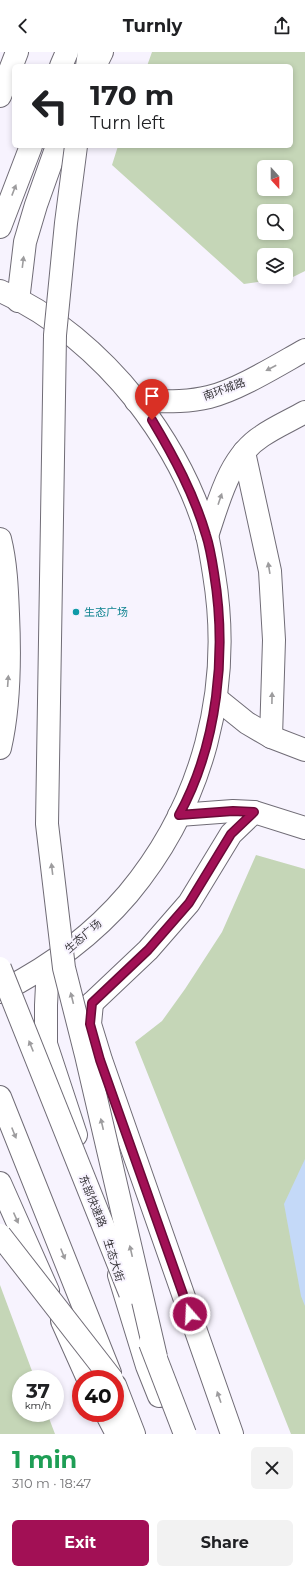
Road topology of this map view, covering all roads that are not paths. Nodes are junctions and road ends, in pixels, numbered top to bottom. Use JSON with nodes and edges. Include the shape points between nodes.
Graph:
{"nodes":[{"id":1,"x":17,"y":52,"type":"edge"},
{"id":2,"x":67,"y":52,"type":"edge"},
{"id":3,"x":89,"y":52,"type":"edge"},
{"id":4,"x":102,"y":52,"type":"edge"},
{"id":5,"x":12,"y":64,"type":"edge"},
{"id":6,"x":62,"y":64,"type":"edge"},
{"id":7,"x":87,"y":64,"type":"edge"},
{"id":8,"x":96,"y":64,"type":"edge"},
{"id":9,"x":12,"y":65,"type":"edge"},
{"id":10,"x":0,"y":96,"type":"edge"},
{"id":11,"x":30,"y":148,"type":"edge"},
{"id":12,"x":56,"y":148,"type":"edge"},
{"id":13,"x":76,"y":148,"type":"edge"},
{"id":14,"x":0,"y":227,"type":"edge"},
{"id":15,"x":9,"y":296,"type":"edge"},
{"id":16,"x":305,"y":350,"type":"edge"},
{"id":17,"x":136,"y":401,"type":"junction"},
{"id":18,"x":305,"y":412,"type":"edge"},
{"id":19,"x":244,"y":452,"type":"junction"},
{"id":20,"x":207,"y":536,"type":"junction"},
{"id":21,"x":0,"y":538,"type":"edge"},
{"id":22,"x":216,"y":698,"type":"junction"},
{"id":23,"x":271,"y":737,"type":"junction"},
{"id":24,"x":0,"y":748,"type":"edge"},
{"id":25,"x":305,"y":750,"type":"edge"},
{"id":26,"x":254,"y":812,"type":"junction"},
{"id":27,"x":179,"y":815,"type":"junction"},
{"id":28,"x":305,"y":828,"type":"edge"},
{"id":29,"x":48,"y":965,"type":"junction"},
{"id":30,"x":0,"y":968,"type":"edge"},
{"id":31,"x":0,"y":992,"type":"edge"},
{"id":32,"x":0,"y":1097,"type":"edge"},
{"id":33,"x":0,"y":1183,"type":"edge"},
{"id":34,"x":0,"y":1235,"type":"edge"},
{"id":35,"x":156,"y":1357,"type":"junction"},
{"id":36,"x":84,"y":1370,"type":"edge"},
{"id":37,"x":106,"y":1370,"type":"edge"},
{"id":38,"x":109,"y":1370,"type":"edge"},
{"id":39,"x":124,"y":1408,"type":"edge"},
{"id":40,"x":111,"y":1422,"type":"edge"},
{"id":41,"x":117,"y":1434,"type":"edge"},
{"id":42,"x":134,"y":1434,"type":"edge"},
{"id":43,"x":175,"y":1434,"type":"edge"},
{"id":44,"x":184,"y":1434,"type":"edge"},
{"id":45,"x":232,"y":1434,"type":"edge"}],
"edges":[{"from":1,"to":5,"type":"main road"},
{"from":2,"to":6,"type":"main road"},
{"from":3,"to":7,"type":"main road"},
{"from":4,"to":8,"type":"main road"},
{"from":9,"to":10,"type":"main road"},
{"from":14,"to":11,"type":"main road","one_way":true},
{"from":15,"to":12,"type":"main road","one_way":true},
{"from":35,"to":13,"type":"main road","one_way":true,"bridge":true,"via":[[64,968],[47,824],[55,335]]},
{"from":15,"to":17,"type":"main road","name":"生态广场","via":[[48,318],[87,348]]},
{"from":16,"to":17,"type":"main road","name":"南环城路","one_way":true,"via":[[241,384],[210,397],[181,401]]},
{"from":17,"to":20,"type":"main road","name":"生态广场","via":[[152,420],[177,462]]},
{"from":18,"to":19,"type":"main road","via":[[261,436]]},
{"from":20,"to":19,"type":"main road","one_way":true,"via":[[226,482]]},
{"from":23,"to":19,"type":"main road","one_way":true,"via":[[274,640],[270,571]]},
{"from":20,"to":22,"type":"main road","name":"生态广场","via":[[218,602],[220,650]]},
{"from":24,"to":21,"type":"main road","one_way":true,"via":[[5,728],[10,652],[7,582]]},
{"from":22,"to":23,"type":"main road","via":[[247,723]]},
{"from":22,"to":27,"type":"main road","name":"生态广场","via":[[204,755]]},
{"from":23,"to":25,"type":"main road"},
{"from":26,"to":27,"type":"main road"},
{"from":26,"to":28,"type":"main road"},
{"from":45,"to":26,"type":"main road","one_way":true,"via":[[100,1060],[90,1024],[92,1003],[148,950],[189,903],[231,834]]},
{"from":27,"to":29,"type":"main road","name":"生态广场","via":[[159,852],[127,894],[90,933]]},
{"from":29,"to":31,"type":"main road","name":"生态广场"},
{"from":29,"to":43,"type":"main road","name":"生态大街","via":[[46,1044],[147,1366]]},
{"from":35,"to":30,"type":"main road","name":"东部快速路","one_way":true,"bridge":true},
{"from":32,"to":38,"type":"main road","one_way":true},
{"from":33,"to":36,"type":"main road","one_way":true},
{"from":34,"to":37,"type":"main road","bridge":true},
{"from":35,"to":44,"type":"main road","name":"东部快速路","bridge":true},
{"from":39,"to":42,"type":"main road"},
{"from":40,"to":41,"type":"main road"}]}
